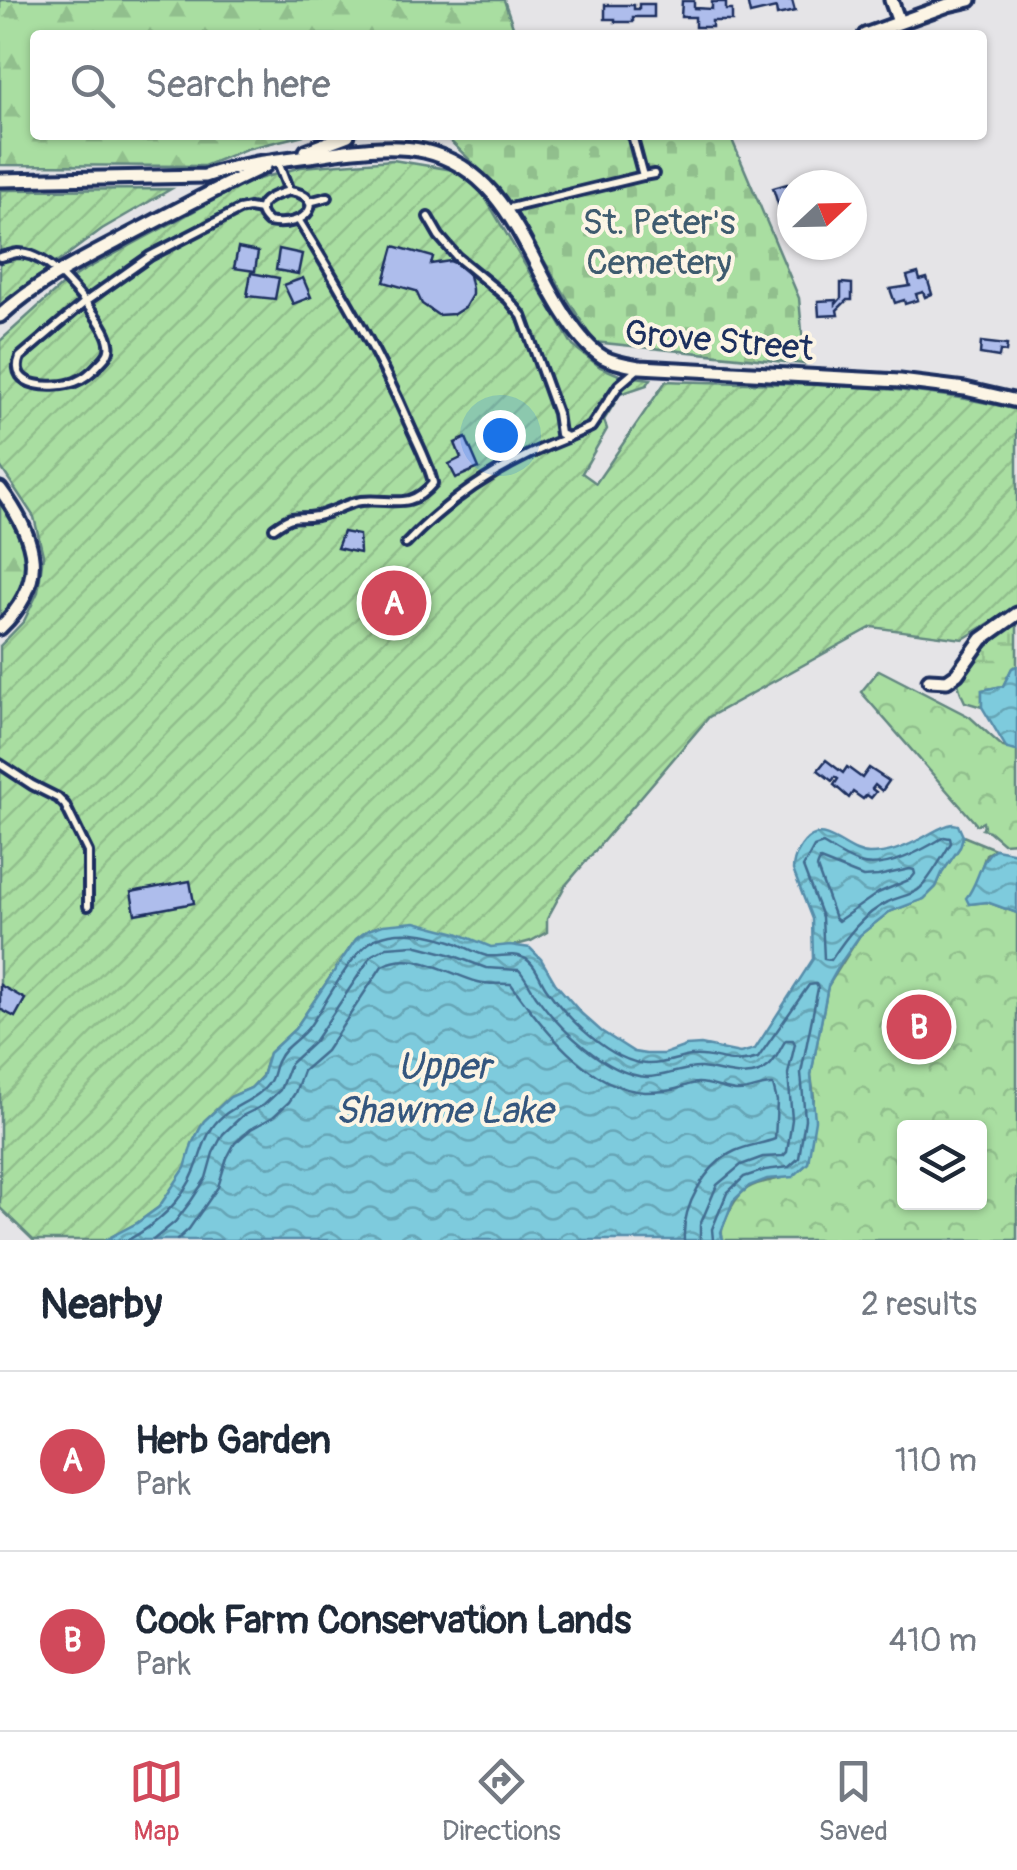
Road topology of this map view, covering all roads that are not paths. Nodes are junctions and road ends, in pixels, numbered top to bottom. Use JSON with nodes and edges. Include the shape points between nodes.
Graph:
{"nodes":[{"id":1,"x":891,"y":0,"type":"edge"},
{"id":2,"x":970,"y":0,"type":"edge"},
{"id":3,"x":899,"y":22,"type":"junction"},
{"id":4,"x":879,"y":30,"type":"edge"},
{"id":5,"x":334,"y":140,"type":"edge"},
{"id":6,"x":633,"y":140,"type":"edge"},
{"id":7,"x":278,"y":160,"type":"junction"},
{"id":8,"x":654,"y":174,"type":"dead end"},
{"id":9,"x":644,"y":176,"type":"junction"},
{"id":10,"x":0,"y":180,"type":"edge"},
{"id":11,"x":289,"y":191,"type":"junction"},
{"id":12,"x":328,"y":197,"type":"dead end"},
{"id":13,"x":309,"y":202,"type":"junction"},
{"id":14,"x":505,"y":209,"type":"junction"},
{"id":15,"x":261,"y":210,"type":"junction"},
{"id":16,"x":428,"y":217,"type":"dead end"},
{"id":17,"x":299,"y":221,"type":"junction"},
{"id":18,"x":0,"y":257,"type":"edge"},
{"id":19,"x":60,"y":272,"type":"junction"},
{"id":20,"x":85,"y":302,"type":"junction"},
{"id":21,"x":0,"y":316,"type":"edge"},
{"id":22,"x":640,"y":367,"type":"junction"},
{"id":23,"x":1017,"y":401,"type":"edge"},
{"id":24,"x":568,"y":437,"type":"junction"},
{"id":25,"x":0,"y":489,"type":"edge"},
{"id":26,"x":274,"y":528,"type":"dead end"},
{"id":27,"x":406,"y":544,"type":"dead end"},
{"id":28,"x":1017,"y":614,"type":"edge"},
{"id":29,"x":0,"y":628,"type":"edge"},
{"id":30,"x":929,"y":680,"type":"dead end"},
{"id":31,"x":0,"y":764,"type":"edge"},
{"id":32,"x":88,"y":906,"type":"dead end"}],
"edges":[{"from":1,"to":3,"type":"street"},
{"from":2,"to":3,"type":"street"},
{"from":3,"to":4,"type":"street"},
{"from":5,"to":7,"type":"street"},
{"from":6,"to":9,"type":"lane"},
{"from":7,"to":10,"type":"street","via":[[205,176]]},
{"from":7,"to":11,"type":"lane"},
{"from":7,"to":14,"type":"street","name":"Grove Street","via":[[357,149],[419,150],[468,169]]},
{"from":7,"to":19,"type":"street"},
{"from":8,"to":9,"type":"lane"},
{"from":9,"to":14,"type":"lane"},
{"from":11,"to":13,"type":"lane"},
{"from":11,"to":15,"type":"lane","via":[[268,198]]},
{"from":12,"to":13,"type":"lane"},
{"from":13,"to":17,"type":"lane"},
{"from":14,"to":22,"type":"street","name":"Grove Street","via":[[578,334],[607,360]]},
{"from":15,"to":17,"type":"lane","via":[[268,222]]},
{"from":15,"to":20,"type":"lane","via":[[239,210],[169,246]]},
{"from":16,"to":24,"type":"lane","via":[[456,257],[522,316],[560,434]]},
{"from":17,"to":26,"type":"lane","via":[[377,356],[434,484],[408,502],[363,500],[320,515],[290,516]]},
{"from":18,"to":19,"type":"lane","via":[[32,256]]},
{"from":19,"to":20,"type":"lane"},
{"from":19,"to":21,"type":"street"},
{"from":20,"to":20,"type":"lane","via":[[108,338],[105,358],[73,383],[25,381],[16,367],[20,357]]},
{"from":22,"to":23,"type":"street","name":"Grove Street","via":[[900,381]]},
{"from":22,"to":24,"type":"lane","via":[[619,384],[591,427]]},
{"from":24,"to":27,"type":"lane","via":[[487,477]]},
{"from":25,"to":29,"type":"street","via":[[23,525],[33,575],[28,593]]},
{"from":28,"to":30,"type":"street","via":[[982,640],[957,674]]},
{"from":31,"to":32,"type":"lane","via":[[65,804],[88,852]]}]}
